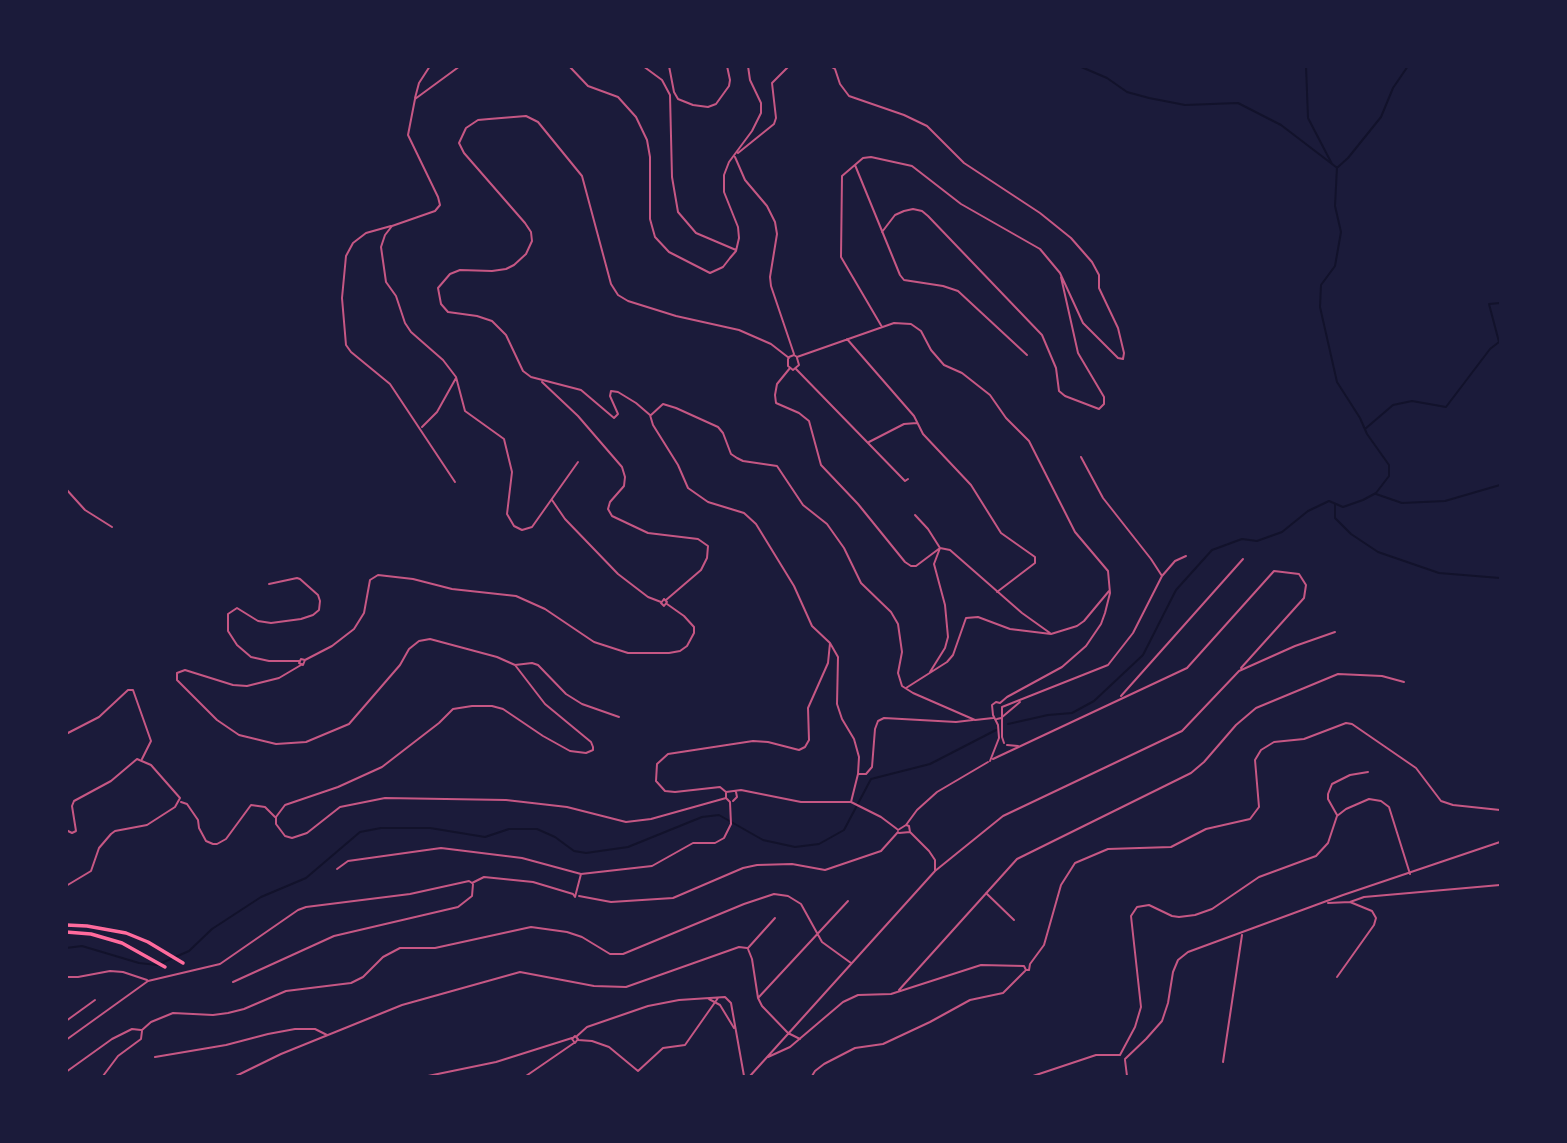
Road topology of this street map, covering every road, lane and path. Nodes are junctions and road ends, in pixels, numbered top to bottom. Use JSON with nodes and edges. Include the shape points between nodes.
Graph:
{"nodes":[{"id":1,"x":430,"y":66,"type":"edge"},
{"id":2,"x":460,"y":66,"type":"edge"},
{"id":3,"x":569,"y":66,"type":"edge"},
{"id":4,"x":643,"y":66,"type":"edge"},
{"id":5,"x":669,"y":66,"type":"edge"},
{"id":6,"x":727,"y":66,"type":"edge"},
{"id":7,"x":748,"y":66,"type":"edge"},
{"id":8,"x":789,"y":66,"type":"edge"},
{"id":9,"x":830,"y":66,"type":"edge"},
{"id":10,"x":676,"y":96,"type":"junction"},
{"id":11,"x":670,"y":97,"type":"junction"},
{"id":12,"x":415,"y":99,"type":"junction"},
{"id":13,"x":735,"y":156,"type":"junction"},
{"id":14,"x":855,"y":164,"type":"junction"},
{"id":15,"x":392,"y":226,"type":"junction"},
{"id":16,"x":882,"y":232,"type":"junction"},
{"id":17,"x":736,"y":251,"type":"junction"},
{"id":18,"x":1060,"y":273,"type":"junction"},
{"id":19,"x":882,"y":327,"type":"junction"},
{"id":20,"x":847,"y":339,"type":"junction"},
{"id":21,"x":1027,"y":355,"type":"dead end"},
{"id":22,"x":796,"y":356,"type":"junction"},
{"id":23,"x":789,"y":358,"type":"junction"},
{"id":24,"x":790,"y":368,"type":"junction"},
{"id":25,"x":796,"y":369,"type":"junction"},
{"id":26,"x":456,"y":377,"type":"junction"},
{"id":27,"x":541,"y":381,"type":"junction"},
{"id":28,"x":650,"y":415,"type":"junction"},
{"id":29,"x":918,"y":423,"type":"junction"},
{"id":30,"x":421,"y":428,"type":"junction"},
{"id":31,"x":868,"y":442,"type":"junction"},
{"id":32,"x":1081,"y":457,"type":"dead end"},
{"id":33,"x":578,"y":462,"type":"dead end"},
{"id":34,"x":908,"y":479,"type":"dead end"},
{"id":35,"x":455,"y":482,"type":"dead end"},
{"id":36,"x":66,"y":489,"type":"edge"},
{"id":37,"x":551,"y":499,"type":"junction"},
{"id":38,"x":915,"y":514,"type":"dead end"},
{"id":39,"x":112,"y":527,"type":"dead end"},
{"id":40,"x":940,"y":548,"type":"junction"},
{"id":41,"x":1186,"y":556,"type":"dead end"},
{"id":42,"x":1244,"y":559,"type":"dead end"},
{"id":43,"x":1162,"y":576,"type":"junction"},
{"id":44,"x":269,"y":584,"type":"dead end"},
{"id":45,"x":1110,"y":590,"type":"junction"},
{"id":46,"x":997,"y":592,"type":"junction"},
{"id":47,"x":666,"y":600,"type":"junction"},
{"id":48,"x":661,"y":602,"type":"junction"},
{"id":49,"x":667,"y":604,"type":"junction"},
{"id":50,"x":1335,"y":632,"type":"dead end"},
{"id":51,"x":1051,"y":634,"type":"junction"},
{"id":52,"x":830,"y":643,"type":"junction"},
{"id":53,"x":305,"y":660,"type":"junction"},
{"id":54,"x":299,"y":661,"type":"junction"},
{"id":55,"x":301,"y":665,"type":"junction"},
{"id":56,"x":515,"y":665,"type":"junction"},
{"id":57,"x":1239,"y":671,"type":"junction"},
{"id":58,"x":930,"y":672,"type":"junction"},
{"id":59,"x":1134,"y":682,"type":"junction"},
{"id":60,"x":1404,"y":682,"type":"dead end"},
{"id":61,"x":905,"y":689,"type":"junction"},
{"id":62,"x":1135,"y":691,"type":"junction"},
{"id":63,"x":1121,"y":697,"type":"junction"},
{"id":64,"x":1024,"y":699,"type":"junction"},
{"id":65,"x":1000,"y":703,"type":"junction"},
{"id":66,"x":1002,"y":708,"type":"junction"},
{"id":67,"x":993,"y":712,"type":"junction"},
{"id":68,"x":618,"y":717,"type":"dead end"},
{"id":69,"x":1003,"y":717,"type":"junction"},
{"id":70,"x":985,"y":718,"type":"junction"},
{"id":71,"x":995,"y":718,"type":"junction"},
{"id":72,"x":975,"y":720,"type":"junction"},
{"id":73,"x":66,"y":734,"type":"edge"},
{"id":74,"x":998,"y":744,"type":"junction"},
{"id":75,"x":1005,"y":744,"type":"junction"},
{"id":76,"x":1023,"y":745,"type":"junction"},
{"id":77,"x":995,"y":749,"type":"junction"},
{"id":78,"x":1006,"y":753,"type":"junction"},
{"id":79,"x":1001,"y":755,"type":"junction"},
{"id":80,"x":141,"y":760,"type":"junction"},
{"id":81,"x":990,"y":761,"type":"junction"},
{"id":82,"x":1368,"y":772,"type":"dead end"},
{"id":83,"x":858,"y":774,"type":"junction"},
{"id":84,"x":735,"y":791,"type":"junction"},
{"id":85,"x":726,"y":792,"type":"junction"},
{"id":86,"x":726,"y":797,"type":"junction"},
{"id":87,"x":180,"y":802,"type":"junction"},
{"id":88,"x":730,"y":802,"type":"junction"},
{"id":89,"x":851,"y":802,"type":"junction"},
{"id":90,"x":1500,"y":810,"type":"edge"},
{"id":91,"x":1337,"y":816,"type":"junction"},
{"id":92,"x":276,"y":817,"type":"junction"},
{"id":93,"x":906,"y":825,"type":"junction"},
{"id":94,"x":66,"y":830,"type":"edge"},
{"id":95,"x":898,"y":831,"type":"junction"},
{"id":96,"x":910,"y":832,"type":"junction"},
{"id":97,"x":1500,"y":842,"type":"edge"},
{"id":98,"x":337,"y":869,"type":"dead end"},
{"id":99,"x":935,"y":871,"type":"junction"},
{"id":100,"x":581,"y":874,"type":"junction"},
{"id":101,"x":1410,"y":874,"type":"junction"},
{"id":102,"x":472,"y":882,"type":"junction"},
{"id":103,"x":1500,"y":885,"type":"edge"},
{"id":104,"x":66,"y":887,"type":"edge"},
{"id":105,"x":986,"y":893,"type":"junction"},
{"id":106,"x":575,"y":894,"type":"junction"},
{"id":107,"x":848,"y":901,"type":"dead end"},
{"id":108,"x":1350,"y":902,"type":"junction"},
{"id":109,"x":1324,"y":903,"type":"junction"},
{"id":110,"x":775,"y":918,"type":"dead end"},
{"id":111,"x":1014,"y":920,"type":"dead end"},
{"id":112,"x":66,"y":925,"type":"edge"},
{"id":113,"x":66,"y":933,"type":"edge"},
{"id":114,"x":1242,"y":933,"type":"junction"},
{"id":115,"x":816,"y":935,"type":"junction"},
{"id":116,"x":747,"y":948,"type":"junction"},
{"id":117,"x":183,"y":963,"type":"dead end"},
{"id":118,"x":851,"y":963,"type":"junction"},
{"id":119,"x":1030,"y":964,"type":"junction"},
{"id":120,"x":1024,"y":966,"type":"junction"},
{"id":121,"x":166,"y":967,"type":"dead end"},
{"id":122,"x":1026,"y":970,"type":"junction"},
{"id":123,"x":66,"y":977,"type":"edge"},
{"id":124,"x":1336,"y":977,"type":"dead end"},
{"id":125,"x":148,"y":981,"type":"junction"},
{"id":126,"x":233,"y":982,"type":"dead end"},
{"id":127,"x":898,"y":992,"type":"junction"},
{"id":128,"x":720,"y":996,"type":"junction"},
{"id":129,"x":706,"y":998,"type":"junction"},
{"id":130,"x":758,"y":998,"type":"junction"},
{"id":131,"x":95,"y":1000,"type":"dead end"},
{"id":132,"x":716,"y":1002,"type":"junction"},
{"id":133,"x":66,"y":1021,"type":"edge"},
{"id":134,"x":734,"y":1029,"type":"junction"},
{"id":135,"x":142,"y":1030,"type":"junction"},
{"id":136,"x":788,"y":1033,"type":"junction"},
{"id":137,"x":328,"y":1035,"type":"junction"},
{"id":138,"x":572,"y":1038,"type":"junction"},
{"id":139,"x":578,"y":1038,"type":"junction"},
{"id":140,"x":800,"y":1039,"type":"junction"},
{"id":141,"x":66,"y":1040,"type":"edge"},
{"id":142,"x":574,"y":1042,"type":"junction"},
{"id":143,"x":1120,"y":1055,"type":"junction"},
{"id":144,"x":155,"y":1057,"type":"dead end"},
{"id":145,"x":768,"y":1057,"type":"junction"},
{"id":146,"x":1125,"y":1059,"type":"junction"},
{"id":147,"x":1223,"y":1062,"type":"dead end"},
{"id":148,"x":72,"y":1068,"type":"junction"},
{"id":149,"x":66,"y":1072,"type":"edge"},
{"id":150,"x":72,"y":1073,"type":"dead end"},
{"id":151,"x":103,"y":1076,"type":"edge"},
{"id":152,"x":236,"y":1076,"type":"edge"},
{"id":153,"x":428,"y":1076,"type":"edge"},
{"id":154,"x":526,"y":1076,"type":"edge"},
{"id":155,"x":744,"y":1076,"type":"edge"},
{"id":156,"x":750,"y":1076,"type":"edge"},
{"id":157,"x":812,"y":1076,"type":"edge"},
{"id":158,"x":1033,"y":1076,"type":"edge"},
{"id":159,"x":1127,"y":1076,"type":"edge"}],
"edges":[{"from":1,"to":12,"type":"street"},
{"from":2,"to":12,"type":"street"},
{"from":3,"to":17,"type":"street","via":[[588,86],[618,97],[642,127],[652,171],[650,219],[662,246],[710,273],[723,267]]},
{"from":4,"to":11,"type":"street","via":[[662,80]]},
{"from":5,"to":10,"type":"street"},
{"from":6,"to":10,"type":"street","via":[[729,86],[712,106],[693,105]]},
{"from":7,"to":13,"type":"street","via":[[761,113]]},
{"from":8,"to":13,"type":"street","via":[[772,83],[774,124]]},
{"from":9,"to":18,"type":"street","via":[[849,96],[927,126],[964,163],[1071,238],[1099,275],[1103,298],[1118,328],[1123,359],[1083,323]]},
{"from":10,"to":11,"type":"street"},
{"from":11,"to":17,"type":"street","via":[[672,177],[678,212],[696,233]]},
{"from":12,"to":15,"type":"street","via":[[408,135],[440,205]]},
{"from":13,"to":17,"type":"street","via":[[724,175],[724,192],[738,227]]},
{"from":13,"to":22,"type":"street","via":[[745,180],[775,222],[778,234],[771,286]]},
{"from":14,"to":16,"type":"street"},
{"from":14,"to":18,"type":"street","via":[[871,157],[912,166],[961,204],[1040,249]]},
{"from":14,"to":19,"type":"street","via":[[840,181],[841,257]]},
{"from":15,"to":26,"type":"street","via":[[381,247],[386,282],[411,332]]},
{"from":15,"to":30,"type":"street","via":[[366,233],[348,248],[343,283],[346,345],[390,384]]},
{"from":16,"to":18,"type":"street","via":[[895,215],[913,209],[928,216],[1041,335],[1056,368],[1059,391],[1099,409],[1104,397],[1078,353]]},
{"from":16,"to":21,"type":"street","via":[[904,280],[958,291]]},
{"from":19,"to":20,"type":"street"},
{"from":19,"to":45,"type":"street","via":[[912,324],[944,365],[990,395],[1029,441],[1075,532],[1108,571]]},
{"from":20,"to":22,"type":"street"},
{"from":20,"to":29,"type":"street"},
{"from":22,"to":23,"type":"street"},
{"from":22,"to":25,"type":"street"},
{"from":23,"to":24,"type":"street"},
{"from":23,"to":27,"type":"street","via":[[739,330],[676,316],[618,295],[611,284],[582,176],[538,122],[526,116],[478,120],[463,134],[461,148],[525,223],[532,241],[526,254],[506,269],[450,274],[438,288],[440,304],[448,312],[492,321],[506,335],[523,370]]},
{"from":24,"to":25,"type":"street"},
{"from":24,"to":40,"type":"street","via":[[777,384],[776,403],[805,415],[821,465],[905,562],[916,566]]},
{"from":25,"to":31,"type":"street"},
{"from":26,"to":30,"type":"street","via":[[437,412]]},
{"from":26,"to":37,"type":"street","via":[[465,411],[498,432],[506,444],[512,472],[508,514],[514,526],[532,527]]},
{"from":27,"to":28,"type":"street","via":[[581,390],[614,418],[618,415],[610,393],[614,390]]},
{"from":27,"to":47,"type":"street","via":[[622,467],[624,486],[610,502],[612,516],[649,533],[698,538],[708,546],[702,570]]},
{"from":28,"to":52,"type":"street","via":[[688,488],[708,502],[744,513],[756,524],[812,626]]},
{"from":28,"to":61,"type":"street","via":[[663,404],[677,408],[718,427],[737,458],[780,470],[803,505],[827,524],[861,583],[898,624],[898,678]]},
{"from":29,"to":31,"type":"street","via":[[904,424]]},
{"from":29,"to":46,"type":"street","via":[[971,485],[1001,533],[1037,559]]},
{"from":30,"to":35,"type":"street"},
{"from":31,"to":34,"type":"street","via":[[905,481]]},
{"from":32,"to":43,"type":"street","via":[[1103,498]]},
{"from":33,"to":37,"type":"street"},
{"from":36,"to":39,"type":"street","via":[[85,510]]},
{"from":37,"to":48,"type":"street","via":[[618,574]]},
{"from":38,"to":40,"type":"street"},
{"from":40,"to":46,"type":"street","via":[[950,550]]},
{"from":40,"to":58,"type":"street","via":[[934,564],[948,637]]},
{"from":41,"to":43,"type":"street"},
{"from":42,"to":59,"type":"street"},
{"from":43,"to":64,"type":"street","via":[[1133,634],[1112,662]]},
{"from":44,"to":54,"type":"street","via":[[300,579],[318,595],[318,610],[301,619],[271,623],[237,608],[228,614],[228,631],[251,657]]},
{"from":45,"to":51,"type":"street","via":[[1084,621]]},
{"from":45,"to":65,"type":"street","via":[[1101,624],[1080,653]]},
{"from":46,"to":51,"type":"street"},
{"from":47,"to":48,"type":"street"},
{"from":47,"to":49,"type":"street"},
{"from":48,"to":49,"type":"street"},
{"from":49,"to":53,"type":"street","via":[[694,627],[687,646],[669,653],[628,653],[594,642],[549,611],[516,596],[378,575],[370,580],[363,613],[354,629]]},
{"from":50,"to":57,"type":"street"},
{"from":51,"to":58,"type":"street","via":[[1010,629],[971,616],[962,623],[953,655]]},
{"from":52,"to":83,"type":"street","via":[[838,657],[836,704],[857,750]]},
{"from":52,"to":85,"type":"street","via":[[828,663],[808,708],[805,747],[799,750],[753,741],[668,754],[657,764],[656,781],[665,790],[720,787]]},
{"from":53,"to":54,"type":"street"},
{"from":53,"to":55,"type":"street"},
{"from":54,"to":55,"type":"street"},
{"from":55,"to":56,"type":"street","via":[[279,678],[247,686],[185,670],[177,673],[177,680],[232,732],[264,743],[292,744],[349,724],[419,641],[442,641]]},
{"from":56,"to":68,"type":"street","via":[[538,665],[574,699]]},
{"from":56,"to":92,"type":"street","via":[[545,704],[591,742],[593,750],[570,751],[503,709],[462,707],[453,709],[382,766],[338,787],[290,802]]},
{"from":57,"to":62,"type":"street","via":[[1306,595],[1302,576],[1274,571],[1187,668]]},
{"from":57,"to":99,"type":"street","via":[[1182,730],[1003,816]]},
{"from":58,"to":61,"type":"street"},
{"from":59,"to":62,"type":"street"},
{"from":59,"to":63,"type":"street"},
{"from":60,"to":105,"type":"street","via":[[1338,674],[1267,702],[1248,713],[1198,768],[1024,855]]},
{"from":61,"to":72,"type":"street"},
{"from":62,"to":63,"type":"street"},
{"from":63,"to":76,"type":"street"},
{"from":64,"to":66,"type":"street"},
{"from":64,"to":69,"type":"street"},
{"from":65,"to":66,"type":"street"},
{"from":65,"to":67,"type":"street","via":[[993,704]]},
{"from":66,"to":69,"type":"street"},
{"from":67,"to":70,"type":"street"},
{"from":67,"to":71,"type":"street"},
{"from":69,"to":71,"type":"street"},
{"from":69,"to":75,"type":"street"},
{"from":70,"to":71,"type":"street"},
{"from":70,"to":72,"type":"street"},
{"from":71,"to":74,"type":"street"},
{"from":72,"to":83,"type":"street","via":[[884,718],[875,729],[872,766],[866,774]]},
{"from":73,"to":80,"type":"street","via":[[95,719],[132,690],[151,741]]},
{"from":74,"to":75,"type":"street"},
{"from":74,"to":77,"type":"street"},
{"from":75,"to":76,"type":"street"},
{"from":75,"to":78,"type":"street"},
{"from":76,"to":78,"type":"street"},
{"from":77,"to":79,"type":"street"},
{"from":77,"to":81,"type":"street"},
{"from":78,"to":79,"type":"street"},
{"from":79,"to":81,"type":"street"},
{"from":80,"to":87,"type":"street","via":[[164,778]]},
{"from":80,"to":94,"type":"street","via":[[74,802],[76,829],[72,833]]},
{"from":81,"to":93,"type":"street","via":[[937,792]]},
{"from":82,"to":91,"type":"street","via":[[1332,784],[1328,799]]},
{"from":83,"to":89,"type":"street"},
{"from":84,"to":85,"type":"street"},
{"from":84,"to":88,"type":"street","via":[[737,797]]},
{"from":84,"to":89,"type":"street","via":[[801,802]]},
{"from":85,"to":86,"type":"street"},
{"from":86,"to":88,"type":"street"},
{"from":86,"to":92,"type":"street","via":[[626,822],[567,807],[506,800],[385,798],[340,807],[307,833],[292,838],[280,831]]},
{"from":87,"to":92,"type":"street","via":[[187,804],[206,841],[213,844],[226,839],[251,806],[264,807]]},
{"from":87,"to":104,"type":"street","via":[[141,828],[111,834],[91,871]]},
{"from":88,"to":100,"type":"street","via":[[731,824],[724,838],[715,843],[693,843],[652,866]]},
{"from":89,"to":95,"type":"street"},
{"from":90,"to":119,"type":"street","via":[[1441,801],[1416,768],[1352,724],[1274,743],[1255,760],[1259,807],[1250,819],[1206,829],[1171,847],[1108,849],[1075,863],[1061,885],[1044,945]]},
{"from":91,"to":101,"type":"street","via":[[1369,799],[1385,803]]},
{"from":91,"to":143,"type":"street","via":[[1328,843],[1316,856],[1259,877],[1212,909],[1179,917],[1149,905],[1137,907],[1131,916],[1141,1007]]},
{"from":93,"to":95,"type":"street"},
{"from":93,"to":96,"type":"street"},
{"from":95,"to":96,"type":"street"},
{"from":95,"to":106,"type":"street","via":[[881,851],[825,870],[792,864],[757,865],[663,899],[611,902]]},
{"from":96,"to":99,"type":"street","via":[[935,860]]},
{"from":97,"to":101,"type":"street"},
{"from":98,"to":100,"type":"street","via":[[348,861],[441,848],[522,858]]},
{"from":99,"to":118,"type":"street"},
{"from":100,"to":106,"type":"street"},
{"from":101,"to":109,"type":"street"},
{"from":102,"to":106,"type":"street","via":[[484,877],[533,881]]},
{"from":102,"to":125,"type":"street","via":[[306,907],[220,964]]},
{"from":102,"to":126,"type":"street","via":[[472,896],[458,907],[334,936]]},
{"from":103,"to":108,"type":"street"},
{"from":105,"to":111,"type":"street"},
{"from":105,"to":127,"type":"street"},
{"from":107,"to":115,"type":"street"},
{"from":108,"to":109,"type":"street"},
{"from":108,"to":124,"type":"street","via":[[1372,911],[1376,918]]},
{"from":109,"to":114,"type":"street"},
{"from":110,"to":116,"type":"street"},
{"from":112,"to":117,"type":"highway","via":[[125,933]]},
{"from":113,"to":121,"type":"highway","via":[[106,938]]},
{"from":114,"to":146,"type":"street","via":[[1181,956],[1162,1021]]},
{"from":114,"to":147,"type":"street"},
{"from":115,"to":118,"type":"street"},
{"from":115,"to":130,"type":"street"},
{"from":115,"to":135,"type":"street","via":[[805,907],[780,895],[762,897],[623,954],[610,954],[567,932],[531,927],[435,948],[400,948],[351,983],[286,991],[228,1013],[173,1013]]},
{"from":116,"to":130,"type":"street"},
{"from":116,"to":137,"type":"street","via":[[626,987],[520,972],[402,1005]]},
{"from":118,"to":136,"type":"street"},
{"from":119,"to":120,"type":"street"},
{"from":119,"to":122,"type":"street"},
{"from":120,"to":122,"type":"street"},
{"from":120,"to":127,"type":"street","via":[[976,966]]},
{"from":122,"to":157,"type":"street","via":[[1003,993],[970,999],[883,1044],[855,1048],[824,1064]]},
{"from":123,"to":125,"type":"street","via":[[110,971]]},
{"from":125,"to":141,"type":"street"},
{"from":127,"to":140,"type":"street","via":[[850,998]]},
{"from":128,"to":129,"type":"street"},
{"from":128,"to":132,"type":"street"},
{"from":128,"to":134,"type":"street","via":[[731,1003]]},
{"from":129,"to":132,"type":"street"},
{"from":129,"to":139,"type":"street","via":[[648,1006],[587,1027]]},
{"from":130,"to":136,"type":"street"},
{"from":131,"to":133,"type":"street"},
{"from":132,"to":134,"type":"street"},
{"from":132,"to":139,"type":"street","via":[[685,1045],[663,1048],[638,1071],[608,1048]]},
{"from":134,"to":155,"type":"street"},
{"from":135,"to":148,"type":"street","via":[[132,1029],[112,1039]]},
{"from":135,"to":151,"type":"street","via":[[141,1039],[118,1056]]},
{"from":136,"to":140,"type":"street"},
{"from":136,"to":145,"type":"street"},
{"from":137,"to":144,"type":"street","via":[[315,1029],[295,1030]]},
{"from":137,"to":152,"type":"street"},
{"from":138,"to":139,"type":"street"},
{"from":138,"to":142,"type":"street"},
{"from":138,"to":153,"type":"street","via":[[496,1062]]},
{"from":139,"to":142,"type":"street"},
{"from":140,"to":145,"type":"street"},
{"from":142,"to":154,"type":"street"},
{"from":143,"to":146,"type":"street"},
{"from":143,"to":158,"type":"street","via":[[1096,1055]]},
{"from":145,"to":156,"type":"street"},
{"from":146,"to":159,"type":"street"},
{"from":148,"to":149,"type":"street"},
{"from":148,"to":150,"type":"street"}]}
